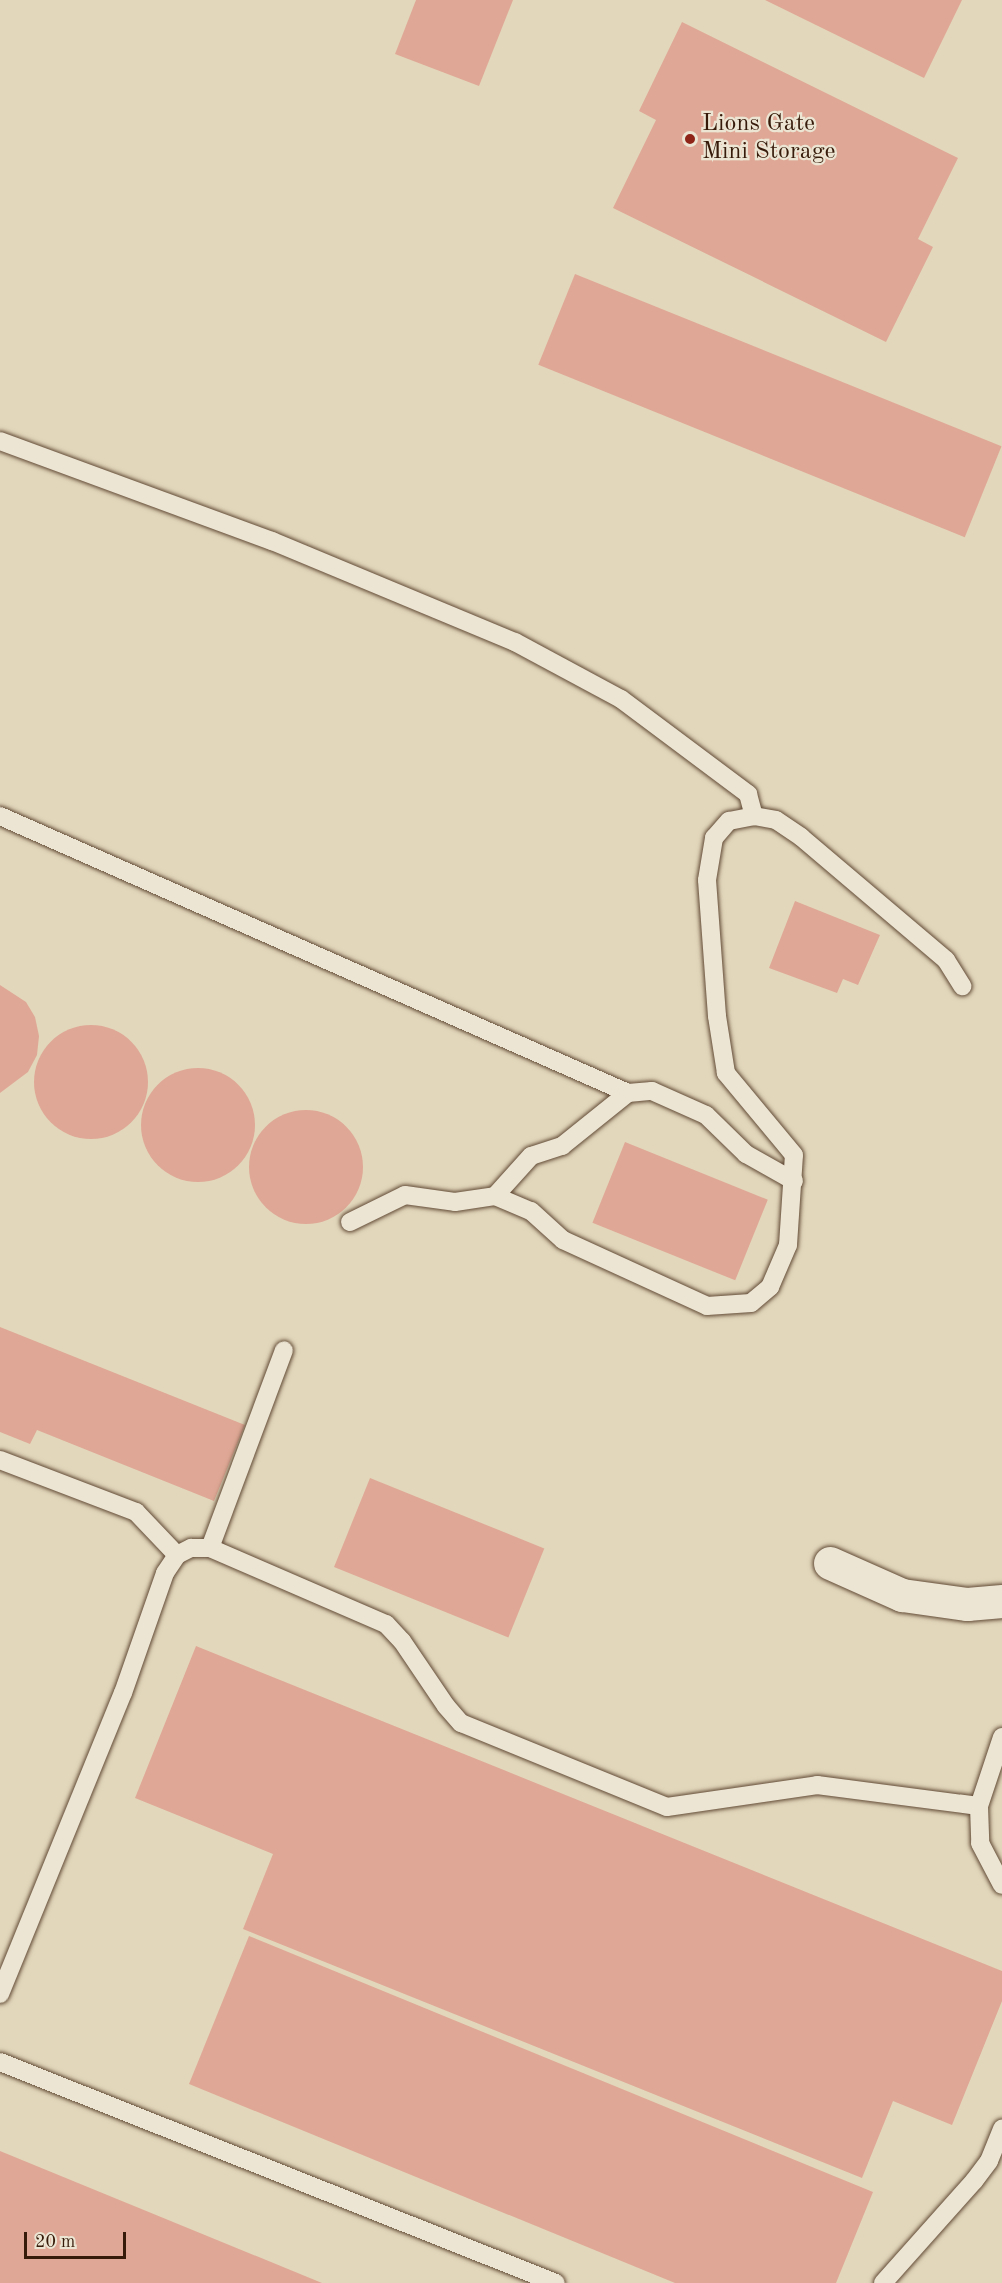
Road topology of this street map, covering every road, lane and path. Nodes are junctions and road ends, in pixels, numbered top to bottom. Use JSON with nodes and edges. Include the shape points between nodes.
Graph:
{"nodes":[{"id":1,"x":0,"y":441,"type":"edge"},
{"id":2,"x":0,"y":816,"type":"edge"},
{"id":3,"x":754,"y":816,"type":"junction"},
{"id":4,"x":962,"y":986,"type":"dead end"},
{"id":5,"x":628,"y":1093,"type":"junction"},
{"id":6,"x":794,"y":1181,"type":"junction"},
{"id":7,"x":495,"y":1196,"type":"junction"},
{"id":8,"x":350,"y":1222,"type":"dead end"},
{"id":9,"x":284,"y":1350,"type":"dead end"},
{"id":10,"x":0,"y":1460,"type":"edge"},
{"id":11,"x":210,"y":1548,"type":"junction"},
{"id":12,"x":177,"y":1556,"type":"junction"},
{"id":13,"x":830,"y":1563,"type":"dead end"},
{"id":14,"x":1002,"y":1601,"type":"edge"},
{"id":15,"x":1002,"y":1737,"type":"edge"},
{"id":16,"x":979,"y":1806,"type":"junction"},
{"id":17,"x":1002,"y":1885,"type":"edge"},
{"id":18,"x":0,"y":1994,"type":"edge"},
{"id":19,"x":0,"y":2061,"type":"edge"},
{"id":20,"x":1002,"y":2129,"type":"edge"},
{"id":21,"x":556,"y":2283,"type":"edge"},
{"id":22,"x":883,"y":2283,"type":"edge"}],
"edges":[{"from":1,"to":3,"type":"lane","via":[[272,541],[515,642],[621,699],[748,794]]},
{"from":2,"to":5,"type":"lane"},
{"from":3,"to":4,"type":"lane","via":[[776,820],[801,837],[946,960]]},
{"from":3,"to":6,"type":"lane","via":[[729,821],[714,838],[706,880],[717,1016],[726,1073],[794,1155]]},
{"from":5,"to":6,"type":"lane","via":[[652,1091],[706,1115],[746,1154]]},
{"from":5,"to":7,"type":"lane","via":[[562,1146],[531,1156]]},
{"from":6,"to":7,"type":"lane","via":[[788,1203],[788,1245],[770,1287],[751,1303],[707,1306],[563,1240],[531,1211]]},
{"from":7,"to":8,"type":"lane","via":[[455,1202],[405,1195]]},
{"from":9,"to":11,"type":"lane"},
{"from":10,"to":12,"type":"lane","via":[[136,1512]]},
{"from":11,"to":12,"type":"lane","via":[[191,1548]]},
{"from":11,"to":16,"type":"lane","via":[[386,1624],[461,1723],[666,1807],[816,1785]]},
{"from":12,"to":18,"type":"lane","via":[[165,1573],[123,1693]]},
{"from":13,"to":14,"type":"street","via":[[902,1595],[967,1604]]},
{"from":15,"to":16,"type":"lane"},
{"from":16,"to":17,"type":"lane","via":[[980,1843]]},
{"from":19,"to":21,"type":"lane"},
{"from":20,"to":22,"type":"lane","via":[[989,2161],[974,2181]]}]}
